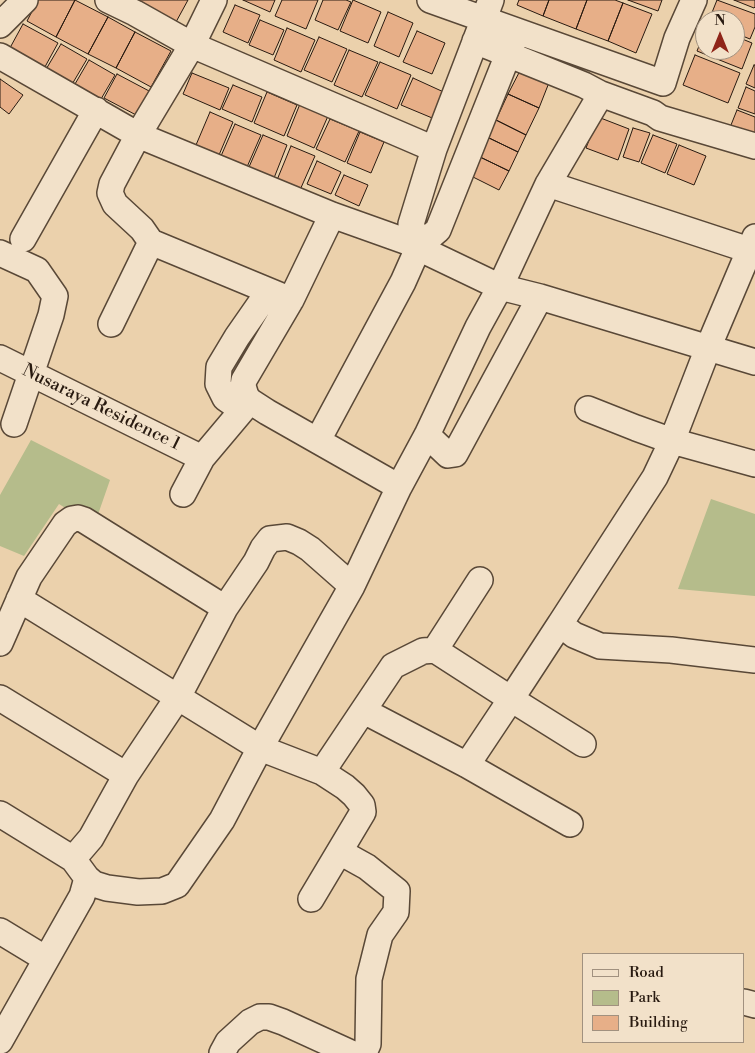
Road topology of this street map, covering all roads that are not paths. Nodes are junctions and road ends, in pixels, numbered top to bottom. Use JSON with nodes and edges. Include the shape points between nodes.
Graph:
{"nodes":[{"id":1,"x":25,"y":0,"type":"edge"},
{"id":2,"x":108,"y":0,"type":"edge"},
{"id":3,"x":214,"y":0,"type":"edge"},
{"id":4,"x":430,"y":0,"type":"edge"},
{"id":5,"x":694,"y":0,"type":"edge"},
{"id":6,"x":483,"y":20,"type":"edge"},
{"id":7,"x":0,"y":26,"type":"edge"},
{"id":8,"x":513,"y":43,"type":"junction"},
{"id":9,"x":192,"y":45,"type":"junction"},
{"id":10,"x":0,"y":56,"type":"edge"},
{"id":11,"x":663,"y":83,"type":"junction"},
{"id":12,"x":601,"y":94,"type":"junction"},
{"id":13,"x":96,"y":110,"type":"junction"},
{"id":14,"x":448,"y":111,"type":"junction"},
{"id":15,"x":653,"y":113,"type":"junction"},
{"id":16,"x":482,"y":121,"type":"junction"},
{"id":17,"x":138,"y":135,"type":"junction"},
{"id":18,"x":755,"y":146,"type":"edge"},
{"id":19,"x":434,"y":149,"type":"junction"},
{"id":20,"x":548,"y":184,"type":"junction"},
{"id":21,"x":332,"y":215,"type":"junction"},
{"id":22,"x":23,"y":239,"type":"dead end"},
{"id":23,"x":151,"y":242,"type":"junction"},
{"id":24,"x":419,"y":246,"type":"junction"},
{"id":25,"x":753,"y":246,"type":"edge"},
{"id":26,"x":0,"y":252,"type":"edge"},
{"id":27,"x":500,"y":288,"type":"junction"},
{"id":28,"x":280,"y":296,"type":"junction"},
{"id":29,"x":540,"y":297,"type":"junction"},
{"id":30,"x":111,"y":324,"type":"dead end"},
{"id":31,"x":478,"y":327,"type":"junction"},
{"id":32,"x":515,"y":346,"type":"junction"},
{"id":33,"x":708,"y":348,"type":"junction"},
{"id":34,"x":0,"y":358,"type":"edge"},
{"id":35,"x":755,"y":362,"type":"edge"},
{"id":36,"x":31,"y":373,"type":"junction"},
{"id":37,"x":246,"y":406,"type":"junction"},
{"id":38,"x":588,"y":409,"type":"dead end"},
{"id":39,"x":14,"y":424,"type":"dead end"},
{"id":40,"x":427,"y":435,"type":"junction"},
{"id":41,"x":318,"y":440,"type":"junction"},
{"id":42,"x":672,"y":441,"type":"junction"},
{"id":43,"x":202,"y":458,"type":"junction"},
{"id":44,"x":755,"y":464,"type":"edge"},
{"id":45,"x":399,"y":487,"type":"junction"},
{"id":46,"x":183,"y":494,"type":"dead end"},
{"id":47,"x":480,"y":580,"type":"dead end"},
{"id":48,"x":352,"y":586,"type":"junction"},
{"id":49,"x":19,"y":599,"type":"junction"},
{"id":50,"x":225,"y":608,"type":"junction"},
{"id":51,"x":560,"y":624,"type":"junction"},
{"id":52,"x":0,"y":643,"type":"edge"},
{"id":53,"x":434,"y":650,"type":"junction"},
{"id":54,"x":755,"y":660,"type":"edge"},
{"id":55,"x":178,"y":697,"type":"junction"},
{"id":56,"x":0,"y":698,"type":"edge"},
{"id":57,"x":511,"y":699,"type":"junction"},
{"id":58,"x":364,"y":711,"type":"junction"},
{"id":59,"x":584,"y":744,"type":"dead end"},
{"id":60,"x":260,"y":748,"type":"junction"},
{"id":61,"x":467,"y":765,"type":"junction"},
{"id":62,"x":322,"y":772,"type":"junction"},
{"id":63,"x":126,"y":776,"type":"junction"},
{"id":64,"x":0,"y":814,"type":"edge"},
{"id":65,"x":570,"y":824,"type":"dead end"},
{"id":66,"x":340,"y":852,"type":"junction"},
{"id":67,"x":80,"y":868,"type":"junction"},
{"id":68,"x":311,"y":899,"type":"dead end"},
{"id":69,"x":0,"y":931,"type":"edge"},
{"id":70,"x":46,"y":959,"type":"junction"},
{"id":71,"x":0,"y":1041,"type":"edge"},
{"id":72,"x":222,"y":1053,"type":"edge"},
{"id":73,"x":351,"y":1053,"type":"edge"},
{"id":74,"x":364,"y":1053,"type":"edge"}],
"edges":[{"from":1,"to":7,"type":"street"},
{"from":2,"to":9,"type":"street"},
{"from":3,"to":9,"type":"street"},
{"from":4,"to":6,"type":"street"},
{"from":5,"to":11,"type":"street","via":[[677,38]]},
{"from":6,"to":8,"type":"street"},
{"from":6,"to":14,"type":"street"},
{"from":8,"to":11,"type":"street"},
{"from":8,"to":12,"type":"street"},
{"from":8,"to":16,"type":"street"},
{"from":9,"to":17,"type":"street"},
{"from":9,"to":19,"type":"street"},
{"from":10,"to":13,"type":"street"},
{"from":11,"to":15,"type":"street"},
{"from":12,"to":15,"type":"street"},
{"from":12,"to":20,"type":"street"},
{"from":13,"to":17,"type":"street"},
{"from":13,"to":22,"type":"street"},
{"from":14,"to":16,"type":"street"},
{"from":14,"to":19,"type":"street"},
{"from":15,"to":18,"type":"street","via":[[660,118]]},
{"from":16,"to":24,"type":"street","via":[[438,230]]},
{"from":17,"to":21,"type":"street"},
{"from":17,"to":23,"type":"street","via":[[110,193],[115,204]]},
{"from":19,"to":24,"type":"street","via":[[411,224]]},
{"from":20,"to":25,"type":"street"},
{"from":20,"to":27,"type":"street"},
{"from":21,"to":24,"type":"street"},
{"from":21,"to":28,"type":"street"},
{"from":23,"to":28,"type":"street"},
{"from":23,"to":30,"type":"street"},
{"from":24,"to":27,"type":"street"},
{"from":24,"to":41,"type":"street"},
{"from":25,"to":33,"type":"street"},
{"from":26,"to":36,"type":"street","via":[[37,270],[55,296]]},
{"from":27,"to":29,"type":"street"},
{"from":27,"to":31,"type":"street"},
{"from":28,"to":37,"type":"street","via":[[244,380]]},
{"from":29,"to":32,"type":"street"},
{"from":29,"to":33,"type":"street"},
{"from":31,"to":32,"type":"street"},
{"from":31,"to":40,"type":"street"},
{"from":32,"to":40,"type":"street","via":[[455,454],[448,455]]},
{"from":33,"to":35,"type":"street"},
{"from":33,"to":42,"type":"street"},
{"from":34,"to":36,"type":"street","name":"Nusaraya Residence 1"},
{"from":36,"to":39,"type":"street"},
{"from":36,"to":43,"type":"street","name":"Nusaraya Residence 1"},
{"from":37,"to":41,"type":"street","via":[[266,412]]},
{"from":37,"to":43,"type":"street"},
{"from":38,"to":42,"type":"street"},
{"from":40,"to":45,"type":"street"},
{"from":41,"to":45,"type":"street"},
{"from":42,"to":44,"type":"street"},
{"from":42,"to":51,"type":"street","via":[[656,476]]},
{"from":43,"to":46,"type":"street"},
{"from":45,"to":48,"type":"street"},
{"from":47,"to":53,"type":"street"},
{"from":48,"to":50,"type":"street","via":[[299,542],[286,538],[270,539]]},
{"from":48,"to":60,"type":"street"},
{"from":49,"to":50,"type":"street","via":[[29,577],[65,524],[81,518]]},
{"from":49,"to":52,"type":"street"},
{"from":49,"to":55,"type":"street"},
{"from":50,"to":55,"type":"street"},
{"from":51,"to":54,"type":"street","via":[[574,635],[600,646]]},
{"from":51,"to":57,"type":"street"},
{"from":53,"to":57,"type":"street"},
{"from":53,"to":58,"type":"street","via":[[423,651],[393,666]]},
{"from":55,"to":60,"type":"street"},
{"from":55,"to":63,"type":"street"},
{"from":56,"to":63,"type":"street"},
{"from":57,"to":59,"type":"street"},
{"from":57,"to":61,"type":"street"},
{"from":58,"to":61,"type":"street"},
{"from":58,"to":62,"type":"street"},
{"from":60,"to":62,"type":"street"},
{"from":60,"to":67,"type":"street","via":[[222,820],[177,885],[162,891],[107,888],[94,884]]},
{"from":61,"to":65,"type":"street"},
{"from":62,"to":66,"type":"street","via":[[362,805],[363,812]]},
{"from":63,"to":67,"type":"street","via":[[91,838]]},
{"from":64,"to":67,"type":"street"},
{"from":66,"to":68,"type":"street"},
{"from":66,"to":74,"type":"street","via":[[367,867],[397,891],[396,912],[380,935],[369,980],[368,1044]]},
{"from":67,"to":70,"type":"street","via":[[82,896]]},
{"from":69,"to":70,"type":"street"},
{"from":70,"to":71,"type":"street"},
{"from":72,"to":73,"type":"street","via":[[228,1042],[260,1017],[283,1022]]}]}
